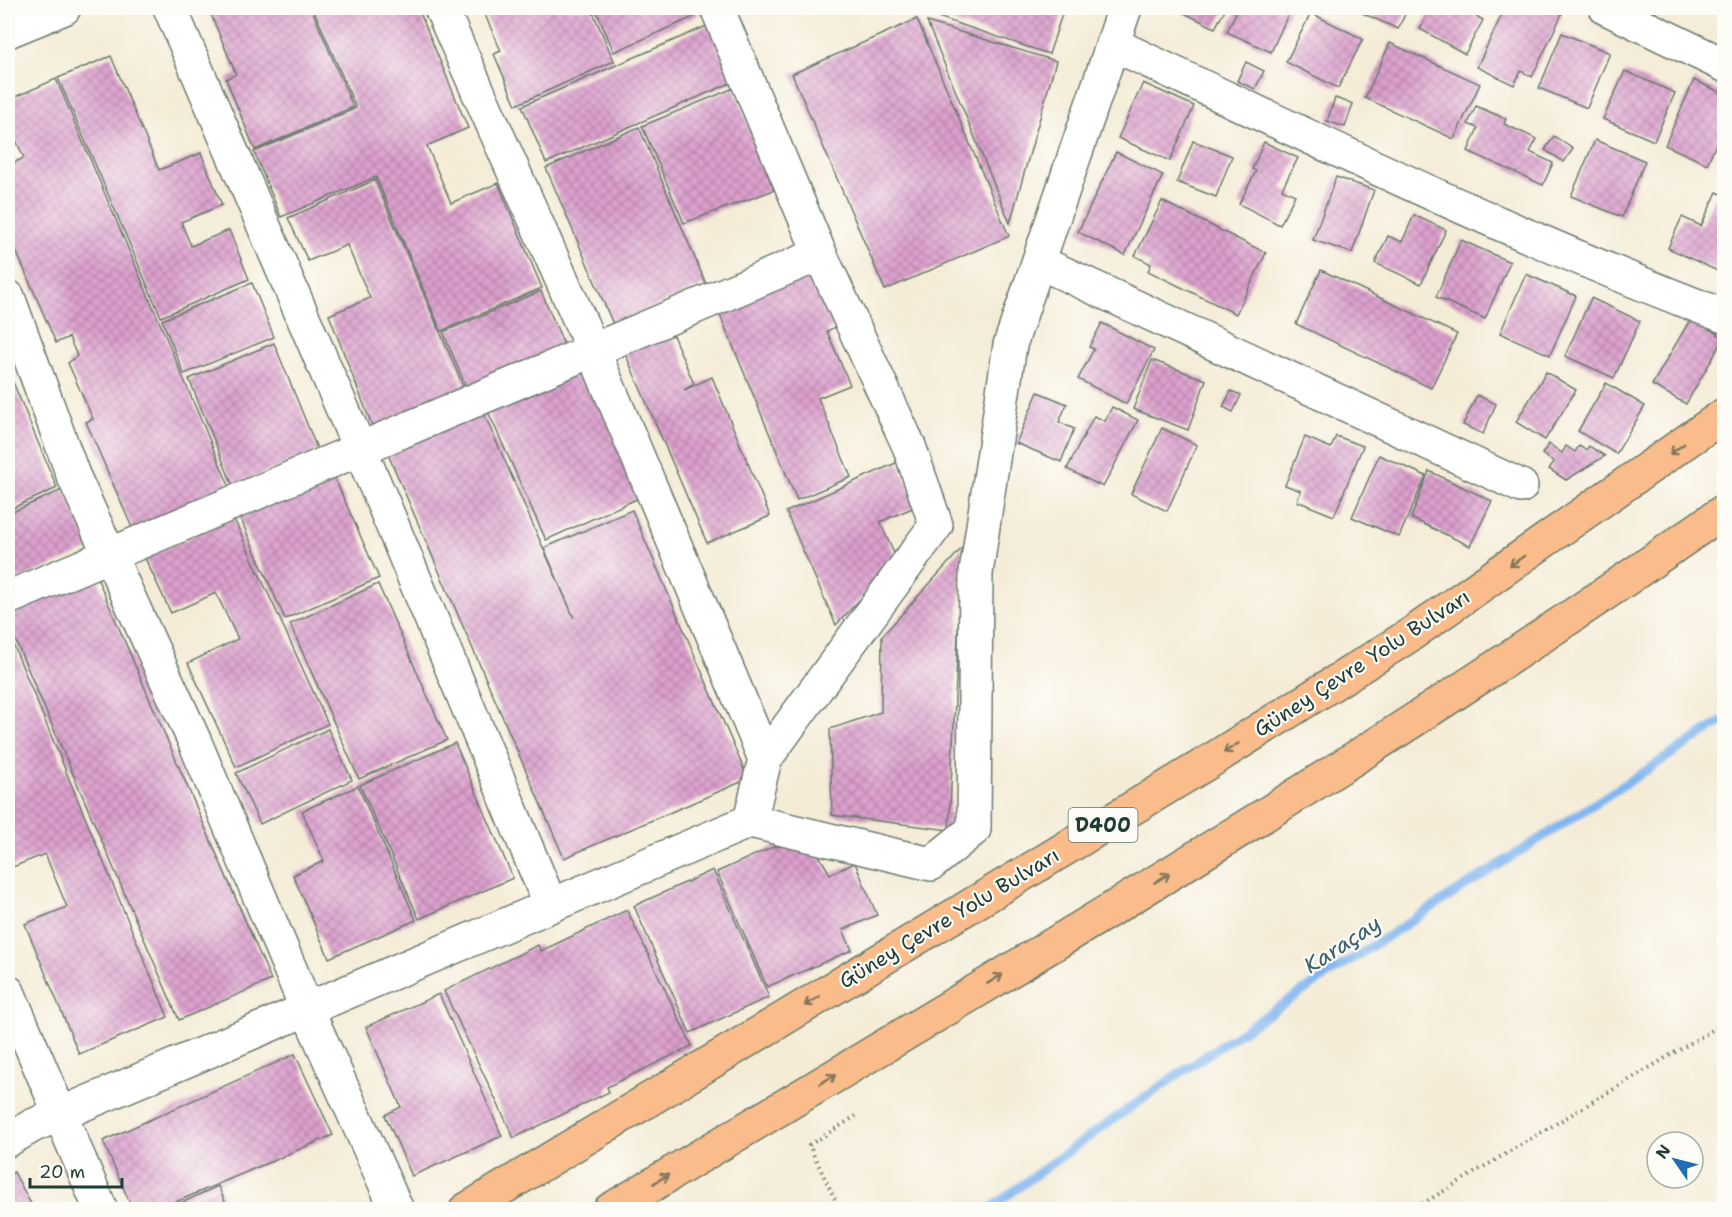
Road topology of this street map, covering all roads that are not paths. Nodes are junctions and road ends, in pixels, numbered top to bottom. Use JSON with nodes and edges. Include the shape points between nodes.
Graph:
{"nodes":[{"id":1,"x":64,"y":8,"type":"edge"},
{"id":2,"x":170,"y":8,"type":"edge"},
{"id":3,"x":441,"y":8,"type":"edge"},
{"id":4,"x":717,"y":8,"type":"edge"},
{"id":5,"x":1125,"y":8,"type":"edge"},
{"id":6,"x":1606,"y":8,"type":"edge"},
{"id":7,"x":8,"y":31,"type":"edge"},
{"id":8,"x":1113,"y":44,"type":"junction"},
{"id":9,"x":1725,"y":64,"type":"edge"},
{"id":10,"x":820,"y":254,"type":"junction"},
{"id":11,"x":1039,"y":262,"type":"junction"},
{"id":12,"x":8,"y":297,"type":"edge"},
{"id":13,"x":1725,"y":316,"type":"edge"},
{"id":14,"x":593,"y":350,"type":"junction"},
{"id":15,"x":1725,"y":415,"type":"edge"},
{"id":16,"x":360,"y":448,"type":"junction"},
{"id":17,"x":1521,"y":486,"type":"dead end"},
{"id":18,"x":1725,"y":511,"type":"edge"},
{"id":19,"x":110,"y":556,"type":"junction"},
{"id":20,"x":8,"y":598,"type":"edge"},
{"id":21,"x":765,"y":759,"type":"junction"},
{"id":22,"x":750,"y":821,"type":"junction"},
{"id":23,"x":550,"y":904,"type":"junction"},
{"id":24,"x":8,"y":992,"type":"edge"},
{"id":25,"x":306,"y":1007,"type":"junction"},
{"id":26,"x":61,"y":1113,"type":"junction"},
{"id":27,"x":8,"y":1140,"type":"edge"},
{"id":28,"x":101,"y":1209,"type":"edge"},
{"id":29,"x":397,"y":1209,"type":"edge"},
{"id":30,"x":466,"y":1209,"type":"edge"},
{"id":31,"x":610,"y":1209,"type":"edge"}],
"edges":[{"from":1,"to":7,"type":"street"},
{"from":2,"to":16,"type":"street"},
{"from":3,"to":14,"type":"street"},
{"from":4,"to":10,"type":"street"},
{"from":5,"to":8,"type":"street"},
{"from":6,"to":9,"type":"street"},
{"from":8,"to":11,"type":"street"},
{"from":8,"to":13,"type":"street","via":[[1607,272]]},
{"from":10,"to":14,"type":"street"},
{"from":10,"to":21,"type":"street","via":[[909,446],[936,525]]},
{"from":11,"to":17,"type":"street"},
{"from":11,"to":22,"type":"street","via":[[1010,345],[976,573],[974,829],[931,864]]},
{"from":12,"to":19,"type":"street","via":[[73,475]]},
{"from":14,"to":16,"type":"street"},
{"from":14,"to":21,"type":"street"},
{"from":15,"to":30,"type":"highway","name":"Güney Çevre Yolu Bulvarı","number":"D400","one_way":true,"via":[[1381,653],[1207,763]]},
{"from":16,"to":19,"type":"street"},
{"from":16,"to":23,"type":"street"},
{"from":31,"to":18,"type":"highway","one_way":true,"via":[[1224,840],[1623,583]]},
{"from":19,"to":20,"type":"street"},
{"from":19,"to":25,"type":"street","via":[[194,740]]},
{"from":21,"to":22,"type":"street"},
{"from":22,"to":23,"type":"street"},
{"from":23,"to":25,"type":"street"},
{"from":24,"to":26,"type":"street"},
{"from":25,"to":26,"type":"street"},
{"from":25,"to":29,"type":"street"},
{"from":26,"to":27,"type":"street"},
{"from":26,"to":28,"type":"street"}]}
